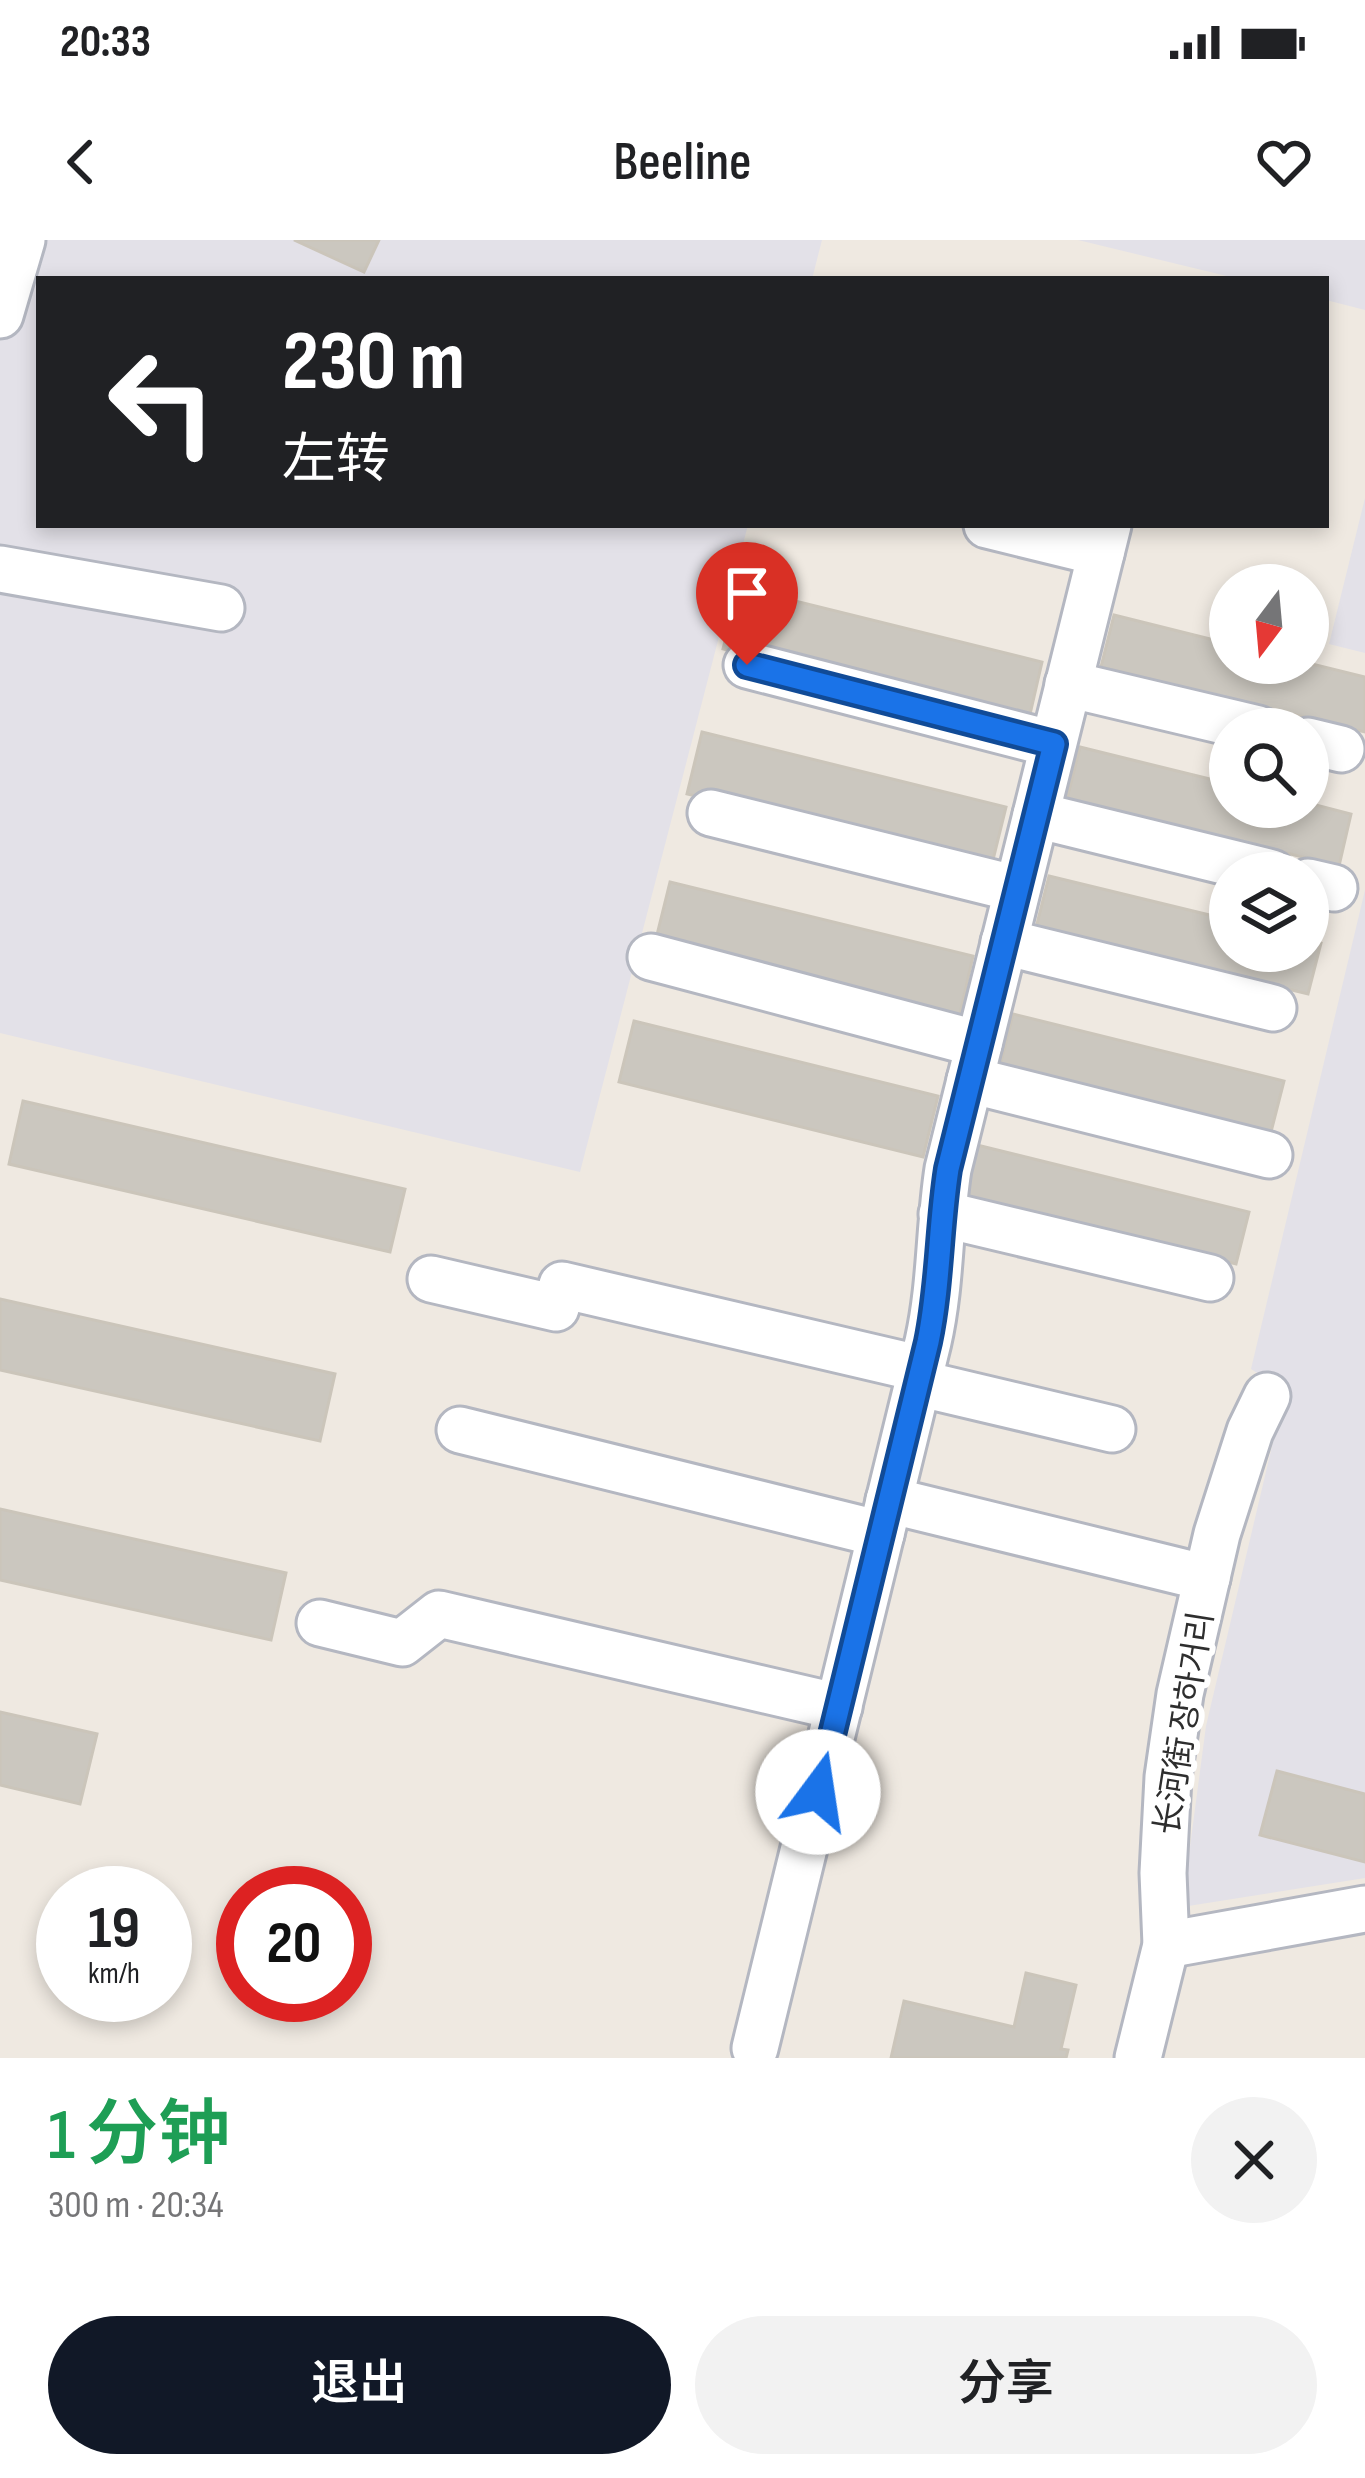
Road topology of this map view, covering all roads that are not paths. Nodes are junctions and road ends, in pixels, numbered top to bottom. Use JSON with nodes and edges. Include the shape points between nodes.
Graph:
{"nodes":[{"id":1,"x":22,"y":240,"type":"edge"},
{"id":2,"x":2,"y":299,"type":"edge"},
{"id":3,"x":1011,"y":528,"type":"edge"},
{"id":4,"x":1104,"y":539,"type":"edge"},
{"id":5,"x":0,"y":569,"type":"edge"},
{"id":6,"x":221,"y":608,"type":"dead end"},
{"id":7,"x":747,"y":665,"type":"dead end"},
{"id":8,"x":1068,"y":684,"type":"junction"},
{"id":9,"x":1209,"y":717,"type":"edge"},
{"id":10,"x":1054,"y":744,"type":"junction"},
{"id":11,"x":711,"y":813,"type":"dead end"},
{"id":12,"x":1036,"y":815,"type":"junction"},
{"id":13,"x":1209,"y":858,"type":"edge"},
{"id":14,"x":1018,"y":889,"type":"junction"},
{"id":15,"x":1004,"y":942,"type":"junction"},
{"id":16,"x":651,"y":957,"type":"dead end"},
{"id":17,"x":1273,"y":1008,"type":"dead end"},
{"id":18,"x":975,"y":1062,"type":"junction"},
{"id":19,"x":1269,"y":1155,"type":"dead end"},
{"id":20,"x":942,"y":1214,"type":"junction"},
{"id":21,"x":1210,"y":1278,"type":"dead end"},
{"id":22,"x":431,"y":1279,"type":"dead end"},
{"id":23,"x":920,"y":1376,"type":"junction"},
{"id":24,"x":1267,"y":1396,"type":"dead end"},
{"id":25,"x":1112,"y":1429,"type":"dead end"},
{"id":26,"x":460,"y":1430,"type":"dead end"},
{"id":27,"x":885,"y":1517,"type":"junction"},
{"id":28,"x":1207,"y":1578,"type":"junction"},
{"id":29,"x":320,"y":1623,"type":"dead end"},
{"id":30,"x":838,"y":1707,"type":"junction"},
{"id":31,"x":1365,"y":1909,"type":"edge"},
{"id":32,"x":1166,"y":1945,"type":"junction"},
{"id":33,"x":755,"y":2048,"type":"dead end"},
{"id":34,"x":1138,"y":2058,"type":"edge"}],
"edges":[{"from":1,"to":2,"type":"street"},
{"from":3,"to":4,"type":"street"},
{"from":4,"to":8,"type":"street"},
{"from":5,"to":6,"type":"street"},
{"from":7,"to":10,"type":"street"},
{"from":8,"to":9,"type":"street"},
{"from":8,"to":10,"type":"street"},
{"from":10,"to":12,"type":"street"},
{"from":11,"to":14,"type":"street"},
{"from":12,"to":13,"type":"street"},
{"from":12,"to":14,"type":"street"},
{"from":14,"to":15,"type":"street"},
{"from":15,"to":17,"type":"street"},
{"from":15,"to":18,"type":"street"},
{"from":16,"to":18,"type":"street"},
{"from":18,"to":19,"type":"street"},
{"from":18,"to":20,"type":"street"},
{"from":20,"to":21,"type":"street"},
{"from":20,"to":23,"type":"street"},
{"from":22,"to":23,"type":"street","via":[[556,1308],[562,1286]]},
{"from":23,"to":25,"type":"street"},
{"from":23,"to":27,"type":"street"},
{"from":24,"to":28,"type":"street","name":"长河街 장하거리"},
{"from":26,"to":27,"type":"street"},
{"from":27,"to":28,"type":"street"},
{"from":27,"to":30,"type":"street"},
{"from":28,"to":32,"type":"street","name":"长河街 장하거리","via":[[1168,1777]]},
{"from":29,"to":30,"type":"street","via":[[402,1643],[439,1614]]},
{"from":30,"to":33,"type":"street"},
{"from":31,"to":32,"type":"street"},
{"from":32,"to":34,"type":"street","name":"长河街 장하거리"}]}
